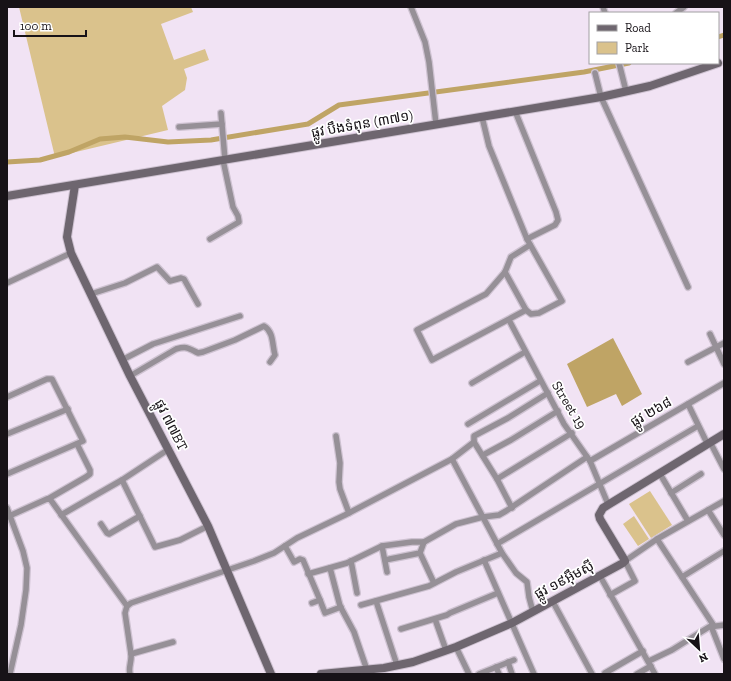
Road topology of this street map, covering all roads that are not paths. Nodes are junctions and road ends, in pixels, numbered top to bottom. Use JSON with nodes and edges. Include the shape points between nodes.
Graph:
{"nodes":[{"id":1,"x":411,"y":7,"type":"edge"},
{"id":2,"x":715,"y":64,"type":"edge"},
{"id":3,"x":620,"y":66,"type":"edge"},
{"id":4,"x":595,"y":73,"type":"dead end"},
{"id":5,"x":626,"y":91,"type":"junction"},
{"id":6,"x":601,"y":97,"type":"junction"},
{"id":7,"x":515,"y":111,"type":"junction"},
{"id":8,"x":221,"y":113,"type":"dead end"},
{"id":9,"x":482,"y":117,"type":"junction"},
{"id":10,"x":222,"y":124,"type":"junction"},
{"id":11,"x":436,"y":124,"type":"junction"},
{"id":12,"x":179,"y":127,"type":"dead end"},
{"id":13,"x":224,"y":160,"type":"junction"},
{"id":14,"x":75,"y":185,"type":"junction"},
{"id":15,"x":7,"y":196,"type":"edge"},
{"id":16,"x":210,"y":239,"type":"dead end"},
{"id":17,"x":527,"y":239,"type":"junction"},
{"id":18,"x":530,"y":245,"type":"junction"},
{"id":19,"x":71,"y":253,"type":"junction"},
{"id":20,"x":505,"y":272,"type":"junction"},
{"id":21,"x":7,"y":283,"type":"edge"},
{"id":22,"x":688,"y":286,"type":"dead end"},
{"id":23,"x":91,"y":294,"type":"junction"},
{"id":24,"x":198,"y":304,"type":"dead end"},
{"id":25,"x":526,"y":310,"type":"junction"},
{"id":26,"x":240,"y":316,"type":"dead end"},
{"id":27,"x":508,"y":320,"type":"junction"},
{"id":28,"x":710,"y":334,"type":"dead end"},
{"id":29,"x":724,"y":342,"type":"edge"},
{"id":30,"x":716,"y":347,"type":"junction"},
{"id":31,"x":525,"y":352,"type":"junction"},
{"id":32,"x":122,"y":360,"type":"junction"},
{"id":33,"x":270,"y":362,"type":"dead end"},
{"id":34,"x":688,"y":362,"type":"dead end"},
{"id":35,"x":724,"y":364,"type":"edge"},
{"id":36,"x":130,"y":376,"type":"junction"},
{"id":37,"x":540,"y":381,"type":"junction"},
{"id":38,"x":472,"y":383,"type":"dead end"},
{"id":39,"x":724,"y":383,"type":"edge"},
{"id":40,"x":548,"y":393,"type":"junction"},
{"id":41,"x":7,"y":397,"type":"edge"},
{"id":42,"x":688,"y":404,"type":"junction"},
{"id":43,"x":68,"y":409,"type":"junction"},
{"id":44,"x":558,"y":411,"type":"junction"},
{"id":45,"x":468,"y":424,"type":"dead end"},
{"id":46,"x":698,"y":426,"type":"junction"},
{"id":47,"x":572,"y":433,"type":"junction"},
{"id":48,"x":7,"y":434,"type":"edge"},
{"id":49,"x":724,"y":434,"type":"edge"},
{"id":50,"x":336,"y":436,"type":"dead end"},
{"id":51,"x":474,"y":442,"type":"junction"},
{"id":52,"x":709,"y":443,"type":"junction"},
{"id":53,"x":77,"y":444,"type":"junction"},
{"id":54,"x":169,"y":449,"type":"junction"},
{"id":55,"x":483,"y":456,"type":"junction"},
{"id":56,"x":452,"y":459,"type":"junction"},
{"id":57,"x":588,"y":459,"type":"junction"},
{"id":58,"x":724,"y":469,"type":"edge"},
{"id":59,"x":7,"y":474,"type":"edge"},
{"id":60,"x":660,"y":474,"type":"junction"},
{"id":61,"x":701,"y":474,"type":"dead end"},
{"id":62,"x":497,"y":479,"type":"junction"},
{"id":63,"x":122,"y":480,"type":"junction"},
{"id":64,"x":599,"y":484,"type":"junction"},
{"id":65,"x":671,"y":493,"type":"junction"},
{"id":66,"x":48,"y":499,"type":"junction"},
{"id":67,"x":724,"y":501,"type":"edge"},
{"id":68,"x":608,"y":504,"type":"junction"},
{"id":69,"x":7,"y":508,"type":"edge"},
{"id":70,"x":512,"y":508,"type":"junction"},
{"id":71,"x":708,"y":510,"type":"junction"},
{"id":72,"x":349,"y":513,"type":"junction"},
{"id":73,"x":62,"y":515,"type":"junction"},
{"id":74,"x":8,"y":516,"type":"edge"},
{"id":75,"x":140,"y":516,"type":"junction"},
{"id":76,"x":483,"y":516,"type":"junction"},
{"id":77,"x":688,"y":521,"type":"junction"},
{"id":78,"x":101,"y":524,"type":"dead end"},
{"id":79,"x":208,"y":526,"type":"junction"},
{"id":80,"x":724,"y":535,"type":"edge"},
{"id":81,"x":657,"y":539,"type":"junction"},
{"id":82,"x":424,"y":542,"type":"junction"},
{"id":83,"x":497,"y":544,"type":"junction"},
{"id":84,"x":285,"y":546,"type":"junction"},
{"id":85,"x":382,"y":546,"type":"junction"},
{"id":86,"x":724,"y":551,"type":"edge"},
{"id":87,"x":420,"y":553,"type":"junction"},
{"id":88,"x":502,"y":553,"type":"junction"},
{"id":89,"x":385,"y":560,"type":"junction"},
{"id":90,"x":484,"y":560,"type":"junction"},
{"id":91,"x":351,"y":561,"type":"junction"},
{"id":92,"x":625,"y":561,"type":"junction"},
{"id":93,"x":330,"y":568,"type":"junction"},
{"id":94,"x":228,"y":570,"type":"junction"},
{"id":95,"x":387,"y":572,"type":"dead end"},
{"id":96,"x":308,"y":574,"type":"junction"},
{"id":97,"x":600,"y":576,"type":"junction"},
{"id":98,"x":682,"y":577,"type":"junction"},
{"id":99,"x":434,"y":583,"type":"junction"},
{"id":100,"x":357,"y":593,"type":"dead end"},
{"id":101,"x":498,"y":593,"type":"junction"},
{"id":102,"x":610,"y":594,"type":"junction"},
{"id":103,"x":320,"y":600,"type":"junction"},
{"id":104,"x":376,"y":602,"type":"junction"},
{"id":105,"x":552,"y":602,"type":"junction"},
{"id":106,"x":312,"y":604,"type":"dead end"},
{"id":107,"x":361,"y":605,"type":"dead end"},
{"id":108,"x":127,"y":606,"type":"junction"},
{"id":109,"x":341,"y":608,"type":"junction"},
{"id":110,"x":533,"y":612,"type":"junction"},
{"id":111,"x":435,"y":619,"type":"junction"},
{"id":112,"x":512,"y":623,"type":"junction"},
{"id":113,"x":724,"y":625,"type":"edge"},
{"id":114,"x":713,"y":626,"type":"junction"},
{"id":115,"x":401,"y":629,"type":"dead end"},
{"id":116,"x":174,"y":642,"type":"dead end"},
{"id":117,"x":456,"y":647,"type":"junction"},
{"id":118,"x":446,"y":650,"type":"junction"},
{"id":119,"x":643,"y":651,"type":"junction"},
{"id":120,"x":131,"y":654,"type":"junction"},
{"id":121,"x":514,"y":660,"type":"dead end"},
{"id":122,"x":724,"y":660,"type":"edge"},
{"id":123,"x":508,"y":662,"type":"junction"},
{"id":124,"x":650,"y":664,"type":"junction"},
{"id":125,"x":10,"y":665,"type":"edge"},
{"id":126,"x":397,"y":665,"type":"junction"},
{"id":127,"x":496,"y":667,"type":"junction"},
{"id":128,"x":367,"y":670,"type":"junction"},
{"id":129,"x":10,"y":674,"type":"edge"},
{"id":130,"x":130,"y":674,"type":"edge"},
{"id":131,"x":271,"y":674,"type":"edge"},
{"id":132,"x":321,"y":674,"type":"edge"},
{"id":133,"x":469,"y":674,"type":"edge"},
{"id":134,"x":479,"y":674,"type":"edge"},
{"id":135,"x":499,"y":674,"type":"edge"},
{"id":136,"x":512,"y":674,"type":"edge"},
{"id":137,"x":534,"y":674,"type":"edge"},
{"id":138,"x":592,"y":674,"type":"edge"},
{"id":139,"x":605,"y":674,"type":"edge"},
{"id":140,"x":637,"y":674,"type":"edge"},
{"id":141,"x":656,"y":674,"type":"edge"}],
"edges":[{"from":1,"to":11,"type":"street","via":[[425,42]]},
{"from":2,"to":5,"type":"street","name":"ផ្លូវ បឹងទំពុន (៣៧១)","via":[[650,86]]},
{"from":3,"to":5,"type":"street"},
{"from":4,"to":6,"type":"street"},
{"from":5,"to":6,"type":"street","name":"ផ្លូវ បឹងទំពុន (៣៧១)"},
{"from":6,"to":7,"type":"street","name":"ផ្លូវ បឹងទំពុន (៣៧១)"},
{"from":6,"to":22,"type":"street"},
{"from":7,"to":9,"type":"street","name":"ផ្លូវ បឹងទំពុន (៣៧១)"},
{"from":7,"to":17,"type":"street","via":[[558,220],[555,225]]},
{"from":8,"to":10,"type":"street"},
{"from":9,"to":11,"type":"street","name":"ផ្លូវ បឹងទំពុន (៣៧១)"},
{"from":9,"to":17,"type":"street","via":[[489,146]]},
{"from":10,"to":12,"type":"street"},
{"from":10,"to":13,"type":"street"},
{"from":11,"to":13,"type":"street","name":"ផ្លូវ បឹងទំពុន (៣៧១)"},
{"from":13,"to":14,"type":"street","name":"ផ្លូវ បឹងទំពុន (៣៧១)"},
{"from":13,"to":16,"type":"street","via":[[233,207],[239,222]]},
{"from":14,"to":15,"type":"street","name":"ផ្លូវ បឹងទំពុន (៣៧១)"},
{"from":14,"to":19,"type":"street","name":"ផ្លូវ ៧៧BT","via":[[67,238]]},
{"from":17,"to":18,"type":"street"},
{"from":18,"to":20,"type":"street","via":[[511,257]]},
{"from":18,"to":25,"type":"street","via":[[562,299],[560,303],[539,313],[531,314]]},
{"from":19,"to":21,"type":"street"},
{"from":19,"to":23,"type":"street","name":"ផ្លូវ ៧៧BT"},
{"from":20,"to":25,"type":"street"},
{"from":20,"to":27,"type":"street","via":[[486,294],[417,330],[432,360]]},
{"from":23,"to":24,"type":"street","via":[[125,283],[157,268],[170,281],[184,279]]},
{"from":23,"to":32,"type":"street","name":"ផ្លូវ ៧៧BT"},
{"from":25,"to":27,"type":"street"},
{"from":26,"to":32,"type":"street","via":[[153,344]]},
{"from":27,"to":31,"type":"street","name":"Street 19"},
{"from":28,"to":30,"type":"street"},
{"from":29,"to":30,"type":"street"},
{"from":30,"to":34,"type":"street"},
{"from":30,"to":35,"type":"street"},
{"from":31,"to":37,"type":"street","name":"Street 19"},
{"from":31,"to":38,"type":"street"},
{"from":32,"to":36,"type":"street","name":"ផ្លូវ ៧៧BT"},
{"from":33,"to":36,"type":"street","via":[[275,355],[272,338],[264,326],[203,352],[198,353],[188,347],[176,349]]},
{"from":36,"to":54,"type":"street","name":"ផ្លូវ ៧៧BT"},
{"from":37,"to":40,"type":"street","name":"Street 19"},
{"from":37,"to":45,"type":"street"},
{"from":39,"to":42,"type":"street","name":"ផ្លូវ ២៦៨"},
{"from":40,"to":44,"type":"street","name":"Street 19"},
{"from":40,"to":51,"type":"street","via":[[474,436]]},
{"from":41,"to":43,"type":"street","via":[[51,378]]},
{"from":42,"to":46,"type":"street"},
{"from":42,"to":57,"type":"street","name":"ផ្លូវ ២៦៨"},
{"from":43,"to":48,"type":"street"},
{"from":43,"to":53,"type":"street","via":[[83,441]]},
{"from":44,"to":47,"type":"street","name":"Street 19"},
{"from":44,"to":55,"type":"street"},
{"from":46,"to":52,"type":"street"},
{"from":46,"to":64,"type":"street"},
{"from":47,"to":57,"type":"street","name":"Street 19"},
{"from":47,"to":62,"type":"street"},
{"from":49,"to":52,"type":"street"},
{"from":50,"to":72,"type":"street","via":[[340,490]]},
{"from":51,"to":55,"type":"street"},
{"from":51,"to":56,"type":"street"},
{"from":52,"to":58,"type":"street"},
{"from":52,"to":60,"type":"street"},
{"from":53,"to":59,"type":"street"},
{"from":53,"to":66,"type":"street","via":[[90,474]]},
{"from":54,"to":63,"type":"street"},
{"from":54,"to":79,"type":"street","name":"ផ្លូវ ៧៧BT"},
{"from":55,"to":62,"type":"street"},
{"from":56,"to":72,"type":"street"},
{"from":56,"to":76,"type":"street"},
{"from":57,"to":64,"type":"street","name":"Street 19"},
{"from":57,"to":70,"type":"street","name":"ផ្លូវ ២៦៨"},
{"from":60,"to":65,"type":"street"},
{"from":60,"to":68,"type":"street"},
{"from":61,"to":65,"type":"street"},
{"from":62,"to":70,"type":"street"},
{"from":63,"to":73,"type":"street"},
{"from":63,"to":75,"type":"street"},
{"from":64,"to":68,"type":"street","name":"Street 19"},
{"from":64,"to":83,"type":"street"},
{"from":65,"to":77,"type":"street"},
{"from":66,"to":73,"type":"street"},
{"from":66,"to":74,"type":"street"},
{"from":67,"to":71,"type":"street"},
{"from":68,"to":92,"type":"street","via":[[601,511],[600,519]]},
{"from":69,"to":74,"type":"street"},
{"from":70,"to":76,"type":"street","name":"ផ្លូវ ២៦៨","via":[[499,515]]},
{"from":71,"to":77,"type":"street"},
{"from":71,"to":80,"type":"street"},
{"from":72,"to":84,"type":"street"},
{"from":73,"to":108,"type":"street"},
{"from":74,"to":125,"type":"street","via":[[23,551],[27,568],[21,625]]},
{"from":75,"to":78,"type":"street","via":[[109,534]]},
{"from":75,"to":79,"type":"street","via":[[156,547],[180,540]]},
{"from":76,"to":82,"type":"street","name":"ផ្លូវ ២៦៨","via":[[456,524]]},
{"from":76,"to":83,"type":"street"},
{"from":77,"to":81,"type":"street"},
{"from":79,"to":94,"type":"street","name":"ផ្លូវ ៧៧BT"},
{"from":81,"to":92,"type":"street"},
{"from":81,"to":98,"type":"street"},
{"from":82,"to":85,"type":"street"},
{"from":82,"to":87,"type":"street"},
{"from":83,"to":88,"type":"street"},
{"from":84,"to":94,"type":"street"},
{"from":84,"to":96,"type":"street","via":[[294,562],[303,560]]},
{"from":85,"to":89,"type":"street"},
{"from":85,"to":91,"type":"street"},
{"from":86,"to":98,"type":"street"},
{"from":87,"to":89,"type":"street"},
{"from":87,"to":99,"type":"street"},
{"from":88,"to":90,"type":"street"},
{"from":88,"to":110,"type":"street","via":[[516,573],[527,582]]},
{"from":89,"to":95,"type":"street"},
{"from":90,"to":99,"type":"street"},
{"from":90,"to":101,"type":"street"},
{"from":91,"to":93,"type":"street"},
{"from":91,"to":100,"type":"street"},
{"from":92,"to":97,"type":"street","name":"ផ្លូវ ១៩អ៊ឹមស៊ី"},
{"from":92,"to":102,"type":"street","via":[[635,581]]},
{"from":93,"to":96,"type":"street"},
{"from":93,"to":109,"type":"street"},
{"from":94,"to":108,"type":"street"},
{"from":94,"to":131,"type":"street","name":"ផ្លូវ ៧៧BT"},
{"from":96,"to":103,"type":"street"},
{"from":97,"to":102,"type":"street"},
{"from":97,"to":105,"type":"street","name":"ផ្លូវ ១៩អ៊ឹមស៊ី"},
{"from":98,"to":114,"type":"street"},
{"from":99,"to":104,"type":"street"},
{"from":101,"to":111,"type":"street"},
{"from":101,"to":112,"type":"street"},
{"from":102,"to":119,"type":"street"},
{"from":103,"to":106,"type":"street"},
{"from":103,"to":109,"type":"street","via":[[325,613]]},
{"from":104,"to":107,"type":"street"},
{"from":104,"to":126,"type":"street"},
{"from":105,"to":110,"type":"street","name":"ផ្លូវ ១៩អ៊ឹមស៊ី"},
{"from":105,"to":138,"type":"street"},
{"from":108,"to":120,"type":"street","via":[[125,613]]},
{"from":109,"to":128,"type":"street","via":[[354,632]]},
{"from":110,"to":112,"type":"street","name":"ផ្លូវ ១៩អ៊ឹមស៊ី"},
{"from":111,"to":115,"type":"street"},
{"from":111,"to":118,"type":"street"},
{"from":112,"to":117,"type":"street","name":"ផ្លូវ ១៩អ៊ឹមស៊ី"},
{"from":112,"to":137,"type":"street"},
{"from":113,"to":114,"type":"street"},
{"from":114,"to":122,"type":"street"},
{"from":114,"to":124,"type":"street"},
{"from":116,"to":120,"type":"street"},
{"from":117,"to":118,"type":"street","name":"ផ្លូវ ១៩អ៊ឹមស៊ី"},
{"from":117,"to":133,"type":"street"},
{"from":118,"to":126,"type":"street","name":"ផ្លូវ ១៩អ៊ឹមស៊ី"},
{"from":119,"to":124,"type":"street"},
{"from":119,"to":139,"type":"street"},
{"from":120,"to":130,"type":"street","via":[[132,661],[128,666]]},
{"from":121,"to":123,"type":"street"},
{"from":123,"to":127,"type":"street"},
{"from":123,"to":136,"type":"street"},
{"from":124,"to":140,"type":"street"},
{"from":124,"to":141,"type":"street"},
{"from":125,"to":129,"type":"street"},
{"from":126,"to":128,"type":"street","name":"ផ្លូវ ១៩អ៊ឹមស៊ី"},
{"from":127,"to":134,"type":"street"},
{"from":127,"to":135,"type":"street"},
{"from":128,"to":132,"type":"street","name":"ផ្លូវ ១៩អ៊ឹមស៊ី"}]}
